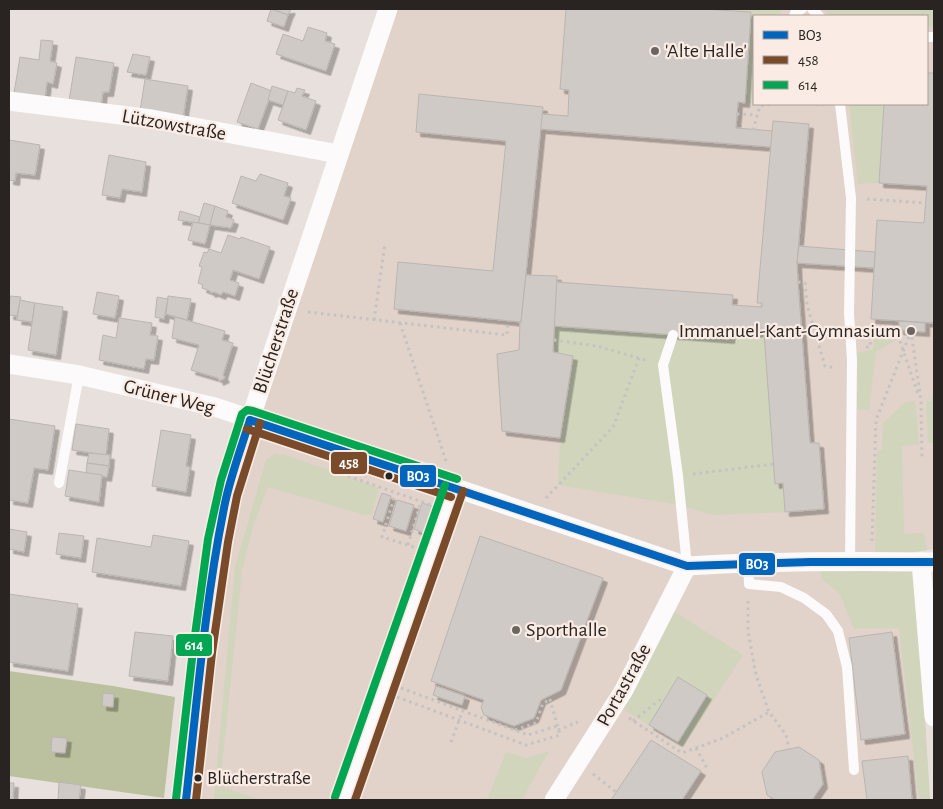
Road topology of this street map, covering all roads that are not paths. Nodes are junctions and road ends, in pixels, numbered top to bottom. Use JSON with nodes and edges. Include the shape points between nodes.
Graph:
{"nodes":[{"id":1,"x":388,"y":9,"type":"edge"},
{"id":2,"x":9,"y":101,"type":"edge"},
{"id":3,"x":840,"y":105,"type":"edge"},
{"id":4,"x":338,"y":154,"type":"junction"},
{"id":5,"x":673,"y":335,"type":"dead end"},
{"id":6,"x":9,"y":364,"type":"edge"},
{"id":7,"x":79,"y":375,"type":"junction"},
{"id":8,"x":250,"y":420,"type":"junction"},
{"id":9,"x":60,"y":483,"type":"dead end"},
{"id":10,"x":454,"y":488,"type":"junction"},
{"id":11,"x":850,"y":561,"type":"junction"},
{"id":12,"x":748,"y":562,"type":"junction"},
{"id":13,"x":927,"y":562,"type":"edge"},
{"id":14,"x":687,"y":566,"type":"junction"},
{"id":15,"x":934,"y":717,"type":"edge"},
{"id":16,"x":854,"y":770,"type":"dead end"},
{"id":17,"x":186,"y":800,"type":"edge"},
{"id":18,"x":344,"y":800,"type":"edge"},
{"id":19,"x":554,"y":800,"type":"edge"}],
"edges":[{"from":1,"to":4,"type":"street","name":"Blücherstraße"},
{"from":2,"to":4,"type":"street","name":"Lützowstraße","via":[[152,119]]},
{"from":3,"to":11,"type":"lane","via":[[851,198]]},
{"from":4,"to":8,"type":"street","name":"Blücherstraße"},
{"from":5,"to":14,"type":"lane","via":[[663,365]]},
{"from":6,"to":7,"type":"street","name":"Grüner Weg"},
{"from":7,"to":8,"type":"street","name":"Grüner Weg","via":[[216,407]]},
{"from":7,"to":9,"type":"lane"},
{"from":8,"to":10,"type":"street","name":"Grüner Weg"},
{"from":8,"to":17,"type":"street","name":"Blücherstraße","via":[[226,502],[209,596]]},
{"from":10,"to":14,"type":"street","name":"Grüner Weg"},
{"from":10,"to":18,"type":"lane"},
{"from":11,"to":12,"type":"street","name":"Grüner Weg"},
{"from":11,"to":13,"type":"street","name":"Grüner Weg"},
{"from":12,"to":14,"type":"street","name":"Grüner Weg"},
{"from":12,"to":16,"type":"lane","via":[[749,584],[781,587],[804,598],[826,614],[838,631],[847,667]]},
{"from":13,"to":15,"type":"street"},
{"from":14,"to":19,"type":"street","name":"Portastraße","via":[[624,690]]}]}
